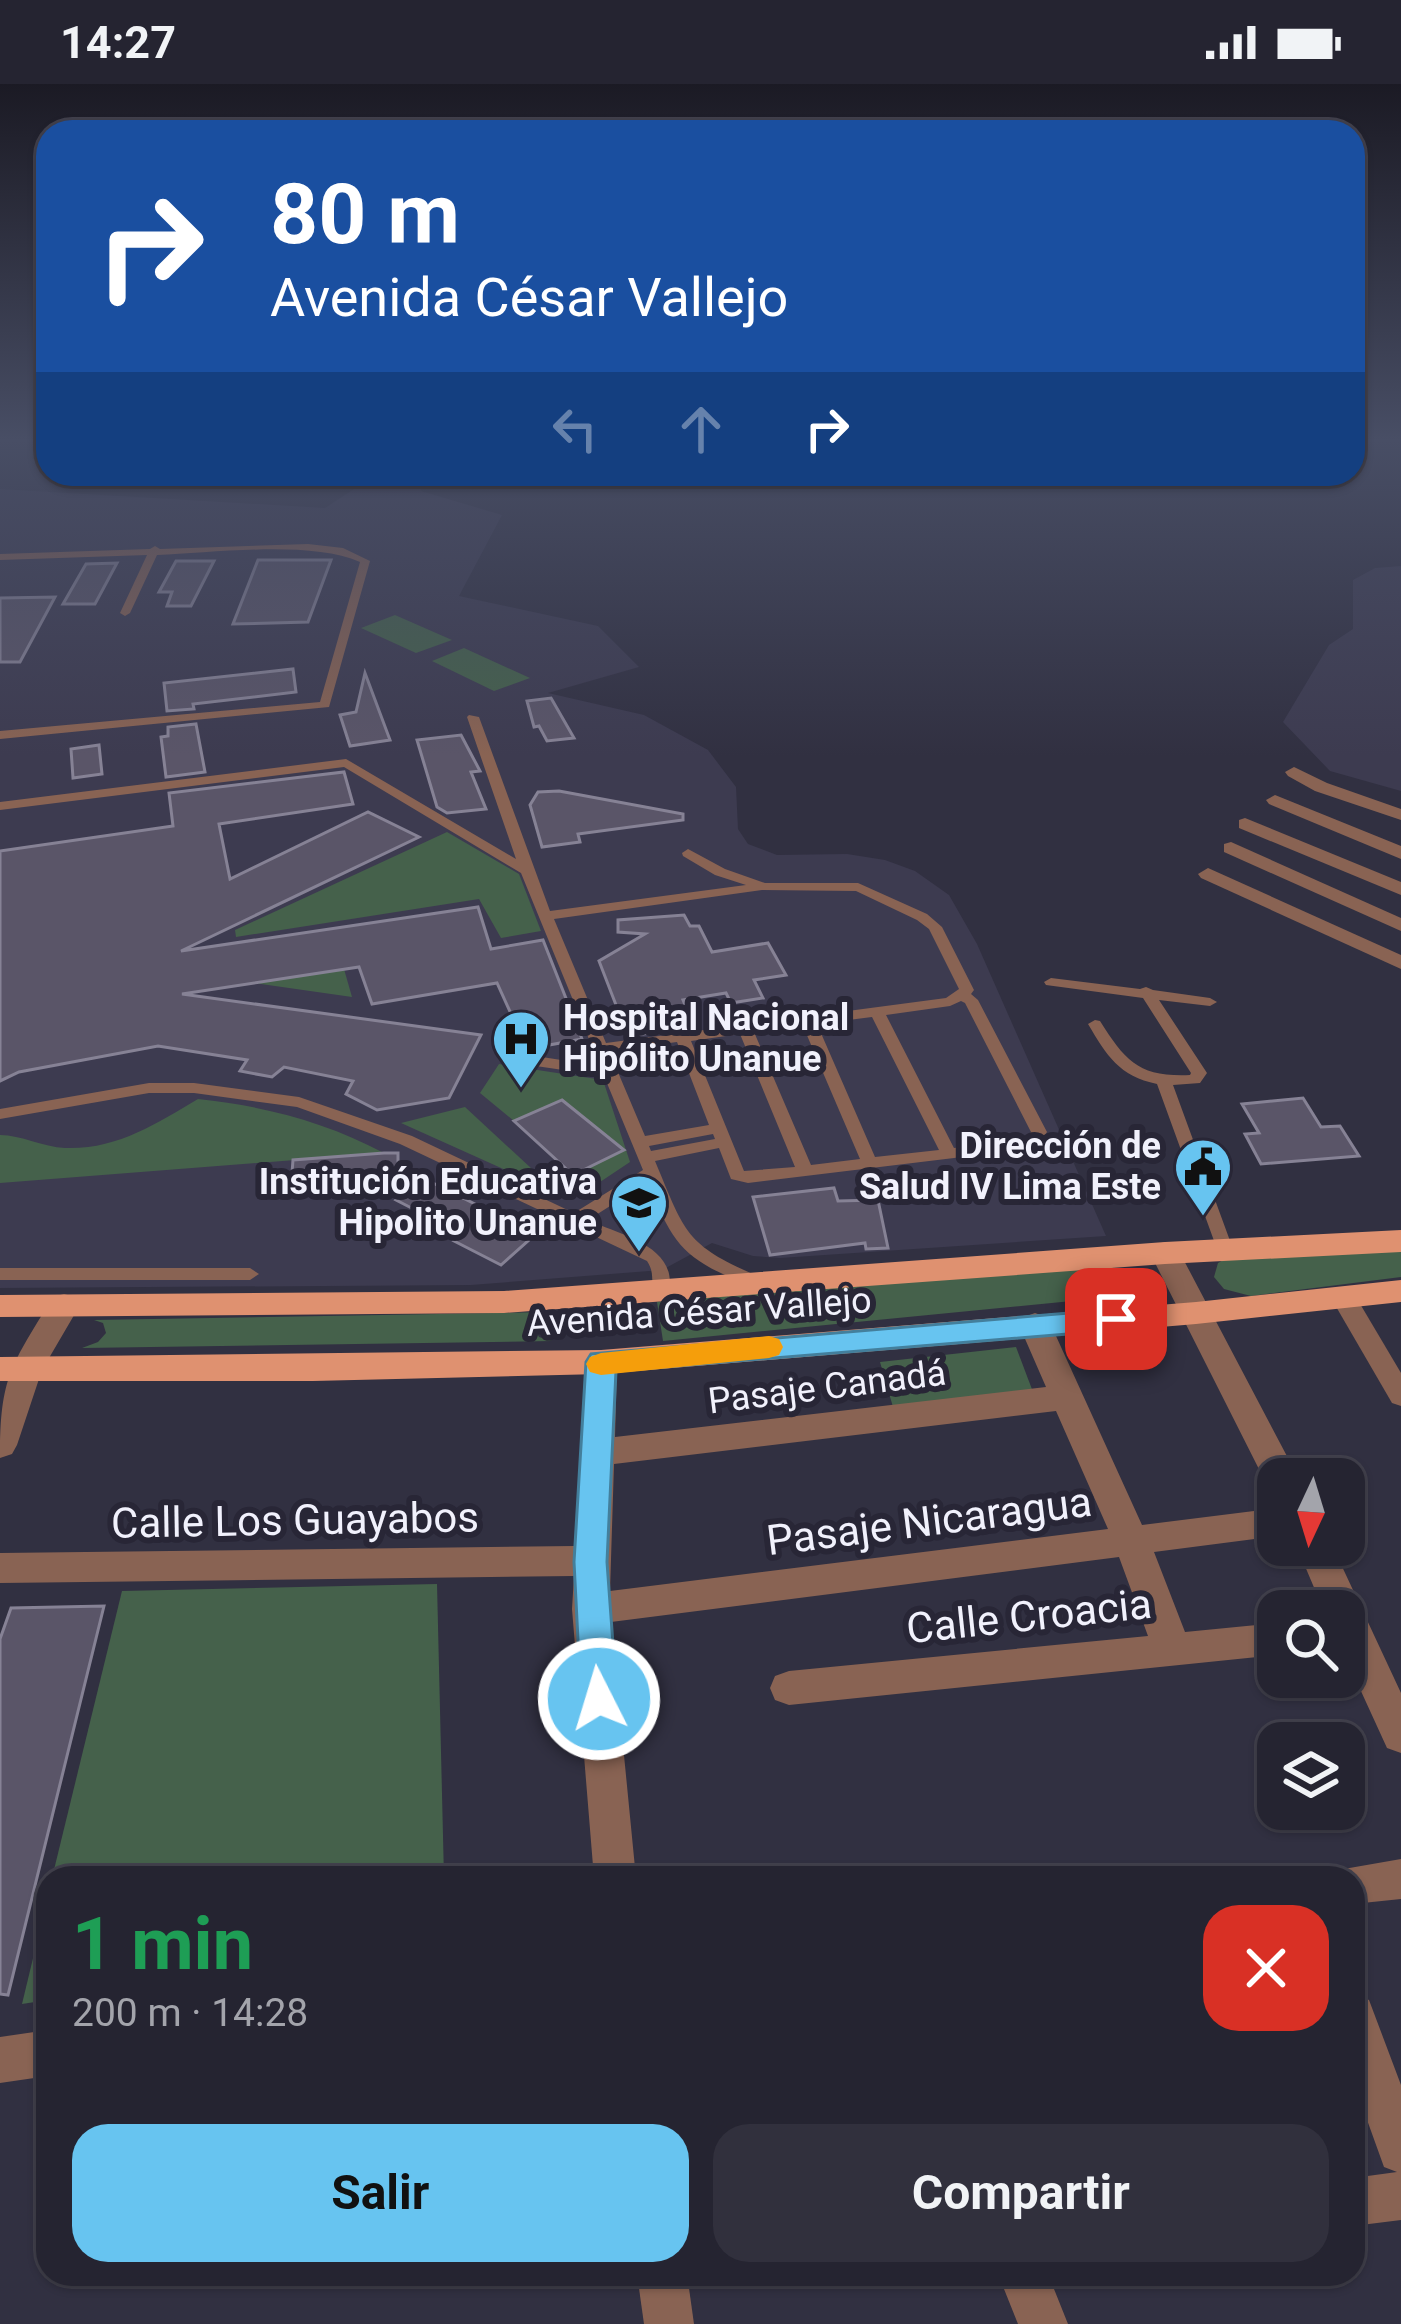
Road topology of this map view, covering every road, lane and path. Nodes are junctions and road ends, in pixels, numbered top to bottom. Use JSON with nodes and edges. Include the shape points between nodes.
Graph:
{"nodes":[{"id":1,"x":155,"y":548,"type":"junction"},
{"id":2,"x":0,"y":557,"type":"edge"},
{"id":3,"x":125,"y":613,"type":"dead end"},
{"id":4,"x":473,"y":717,"type":"dead end"},
{"id":5,"x":0,"y":735,"type":"edge"},
{"id":6,"x":1294,"y":772,"type":"dead end"},
{"id":7,"x":1275,"y":800,"type":"dead end"},
{"id":8,"x":0,"y":806,"type":"edge"},
{"id":9,"x":1401,"y":815,"type":"edge"},
{"id":10,"x":1245,"y":824,"type":"dead end"},
{"id":11,"x":1231,"y":848,"type":"dead end"},
{"id":12,"x":688,"y":853,"type":"dead end"},
{"id":13,"x":1401,"y":853,"type":"edge"},
{"id":14,"x":527,"y":871,"type":"junction"},
{"id":15,"x":1208,"y":874,"type":"dead end"},
{"id":16,"x":764,"y":887,"type":"junction"},
{"id":17,"x":1401,"y":889,"type":"edge"},
{"id":18,"x":1401,"y":900,"type":"edge"},
{"id":19,"x":1377,"y":914,"type":"junction"},
{"id":20,"x":546,"y":916,"type":"junction"},
{"id":21,"x":1401,"y":925,"type":"edge"},
{"id":22,"x":1336,"y":933,"type":"junction"},
{"id":23,"x":1401,"y":963,"type":"edge"},
{"id":24,"x":1051,"y":982,"type":"dead end"},
{"id":25,"x":1146,"y":991,"type":"junction"},
{"id":26,"x":964,"y":995,"type":"junction"},
{"id":27,"x":1210,"y":1001,"type":"dead end"},
{"id":28,"x":877,"y":1012,"type":"junction"},
{"id":29,"x":808,"y":1021,"type":"junction"},
{"id":30,"x":1095,"y":1024,"type":"dead end"},
{"id":31,"x":745,"y":1029,"type":"junction"},
{"id":32,"x":682,"y":1038,"type":"junction"},
{"id":33,"x":601,"y":1048,"type":"junction"},
{"id":34,"x":530,"y":1060,"type":"dead end"},
{"id":35,"x":610,"y":1072,"type":"junction"},
{"id":36,"x":1164,"y":1082,"type":"junction"},
{"id":37,"x":0,"y":1114,"type":"edge"},
{"id":38,"x":722,"y":1135,"type":"junction"},
{"id":39,"x":949,"y":1154,"type":"junction"},
{"id":40,"x":646,"y":1157,"type":"junction"},
{"id":41,"x":871,"y":1163,"type":"junction"},
{"id":42,"x":805,"y":1171,"type":"junction"},
{"id":43,"x":574,"y":1221,"type":"junction"},
{"id":44,"x":1401,"y":1240,"type":"edge"},
{"id":45,"x":1225,"y":1249,"type":"junction"},
{"id":46,"x":1165,"y":1252,"type":"junction"},
{"id":47,"x":0,"y":1274,"type":"edge"},
{"id":48,"x":250,"y":1274,"type":"dead end"},
{"id":49,"x":761,"y":1283,"type":"junction"},
{"id":50,"x":662,"y":1291,"type":"junction"},
{"id":51,"x":1401,"y":1291,"type":"edge"},
{"id":52,"x":1344,"y":1298,"type":"junction"},
{"id":53,"x":64,"y":1305,"type":"junction"},
{"id":54,"x":0,"y":1306,"type":"edge"},
{"id":55,"x":1196,"y":1313,"type":"junction"},
{"id":56,"x":1035,"y":1325,"type":"junction"},
{"id":57,"x":601,"y":1362,"type":"junction"},
{"id":58,"x":13,"y":1369,"type":"edge"},
{"id":59,"x":1401,"y":1396,"type":"edge"},
{"id":60,"x":1067,"y":1397,"type":"junction"},
{"id":61,"x":0,"y":1445,"type":"edge"},
{"id":62,"x":596,"y":1453,"type":"junction"},
{"id":63,"x":1271,"y":1458,"type":"edge"},
{"id":64,"x":1257,"y":1525,"type":"edge"},
{"id":65,"x":1131,"y":1541,"type":"junction"},
{"id":66,"x":591,"y":1562,"type":"junction"},
{"id":67,"x":0,"y":1568,"type":"edge"},
{"id":68,"x":591,"y":1609,"type":"junction"},
{"id":69,"x":1257,"y":1641,"type":"edge"},
{"id":70,"x":1172,"y":1650,"type":"junction"},
{"id":71,"x":1365,"y":1661,"type":"edge"},
{"id":72,"x":789,"y":1688,"type":"dead end"},
{"id":73,"x":1401,"y":1735,"type":"edge"},
{"id":74,"x":614,"y":1866,"type":"edge"},
{"id":75,"x":1401,"y":1879,"type":"edge"},
{"id":76,"x":1365,"y":1883,"type":"edge"},
{"id":77,"x":1365,"y":2050,"type":"edge"},
{"id":78,"x":36,"y":2055,"type":"edge"},
{"id":79,"x":0,"y":2060,"type":"edge"},
{"id":80,"x":1401,"y":2150,"type":"edge"},
{"id":81,"x":1401,"y":2196,"type":"edge"},
{"id":82,"x":1365,"y":2200,"type":"edge"},
{"id":83,"x":664,"y":2286,"type":"edge"},
{"id":84,"x":1028,"y":2286,"type":"edge"},
{"id":85,"x":669,"y":2324,"type":"edge"},
{"id":86,"x":1043,"y":2324,"type":"edge"}],
"edges":[{"from":1,"to":2,"type":"lane"},
{"from":1,"to":3,"type":"lane"},
{"from":1,"to":5,"type":"lane","via":[[308,547],[365,561],[325,705]]},
{"from":4,"to":14,"type":"lane"},
{"from":6,"to":9,"type":"street"},
{"from":7,"to":13,"type":"street"},
{"from":8,"to":14,"type":"lane","via":[[346,764]]},
{"from":10,"to":17,"type":"street"},
{"from":11,"to":19,"type":"street"},
{"from":12,"to":16,"type":"lane"},
{"from":14,"to":20,"type":"lane"},
{"from":15,"to":22,"type":"street"},
{"from":16,"to":20,"type":"lane"},
{"from":16,"to":26,"type":"lane","via":[[857,887],[922,917],[935,927]]},
{"from":18,"to":19,"type":"street"},
{"from":19,"to":21,"type":"street"},
{"from":19,"to":22,"type":"street"},
{"from":20,"to":33,"type":"lane"},
{"from":22,"to":23,"type":"street"},
{"from":24,"to":25,"type":"lane"},
{"from":25,"to":27,"type":"lane"},
{"from":25,"to":36,"type":"lane","via":[[1199,1073],[1196,1080]]},
{"from":26,"to":28,"type":"lane"},
{"from":26,"to":39,"type":"lane","via":[[1039,1132],[1030,1144]]},
{"from":28,"to":29,"type":"lane"},
{"from":28,"to":39,"type":"lane"},
{"from":29,"to":31,"type":"lane"},
{"from":29,"to":41,"type":"lane"},
{"from":30,"to":36,"type":"lane","via":[[1118,1064]]},
{"from":31,"to":32,"type":"lane"},
{"from":31,"to":42,"type":"lane"},
{"from":32,"to":33,"type":"lane"},
{"from":32,"to":38,"type":"lane"},
{"from":33,"to":35,"type":"lane"},
{"from":34,"to":35,"type":"lane"},
{"from":35,"to":40,"type":"lane"},
{"from":36,"to":45,"type":"lane"},
{"from":37,"to":43,"type":"lane","via":[[149,1088],[299,1102],[406,1140]]},
{"from":38,"to":40,"type":"lane"},
{"from":38,"to":42,"type":"lane","via":[[737,1175]]},
{"from":39,"to":41,"type":"lane"},
{"from":40,"to":43,"type":"lane"},
{"from":40,"to":49,"type":"lane","via":[[681,1240]]},
{"from":41,"to":42,"type":"lane"},
{"from":43,"to":50,"type":"lane","via":[[653,1258]]},
{"from":44,"to":45,"type":"main road","name":"Avenida César Vallejo"},
{"from":45,"to":46,"type":"main road","name":"Avenida César Vallejo"},
{"from":46,"to":49,"type":"main road","name":"Avenida César Vallejo"},
{"from":46,"to":55,"type":"street"},
{"from":47,"to":48,"type":"lane"},
{"from":49,"to":50,"type":"main road","name":"Avenida César Vallejo"},
{"from":50,"to":53,"type":"main road","name":"Avenida César Vallejo","via":[[464,1303]]},
{"from":51,"to":52,"type":"main road","name":"Avenida César Vallejo"},
{"from":52,"to":55,"type":"main road","name":"Avenida César Vallejo"},
{"from":52,"to":59,"type":"street"},
{"from":53,"to":54,"type":"main road","name":"Avenida César Vallejo"},
{"from":53,"to":58,"type":"street"},
{"from":55,"to":56,"type":"main road","name":"Avenida César Vallejo"},
{"from":55,"to":63,"type":"street"},
{"from":56,"to":57,"type":"main road","name":"Avenida César Vallejo"},
{"from":56,"to":60,"type":"street"},
{"from":57,"to":58,"type":"main road","name":"Avenida César Vallejo"},
{"from":57,"to":62,"type":"street"},
{"from":58,"to":61,"type":"street"},
{"from":60,"to":62,"type":"street","name":"Pasaje Canadá"},
{"from":60,"to":65,"type":"street"},
{"from":62,"to":66,"type":"street"},
{"from":64,"to":65,"type":"street","name":"Pasaje Nicaragua"},
{"from":65,"to":68,"type":"street","name":"Pasaje Nicaragua"},
{"from":65,"to":70,"type":"street"},
{"from":66,"to":67,"type":"street","name":"Calle Los Guayabos"},
{"from":66,"to":68,"type":"street"},
{"from":68,"to":74,"type":"street"},
{"from":69,"to":70,"type":"street","name":"Calle Croacia"},
{"from":70,"to":72,"type":"street","name":"Calle Croacia"},
{"from":71,"to":73,"type":"street"},
{"from":75,"to":76,"type":"street"},
{"from":77,"to":80,"type":"street"},
{"from":78,"to":79,"type":"street"},
{"from":81,"to":82,"type":"street"},
{"from":83,"to":85,"type":"street"},
{"from":84,"to":86,"type":"street"}]}
